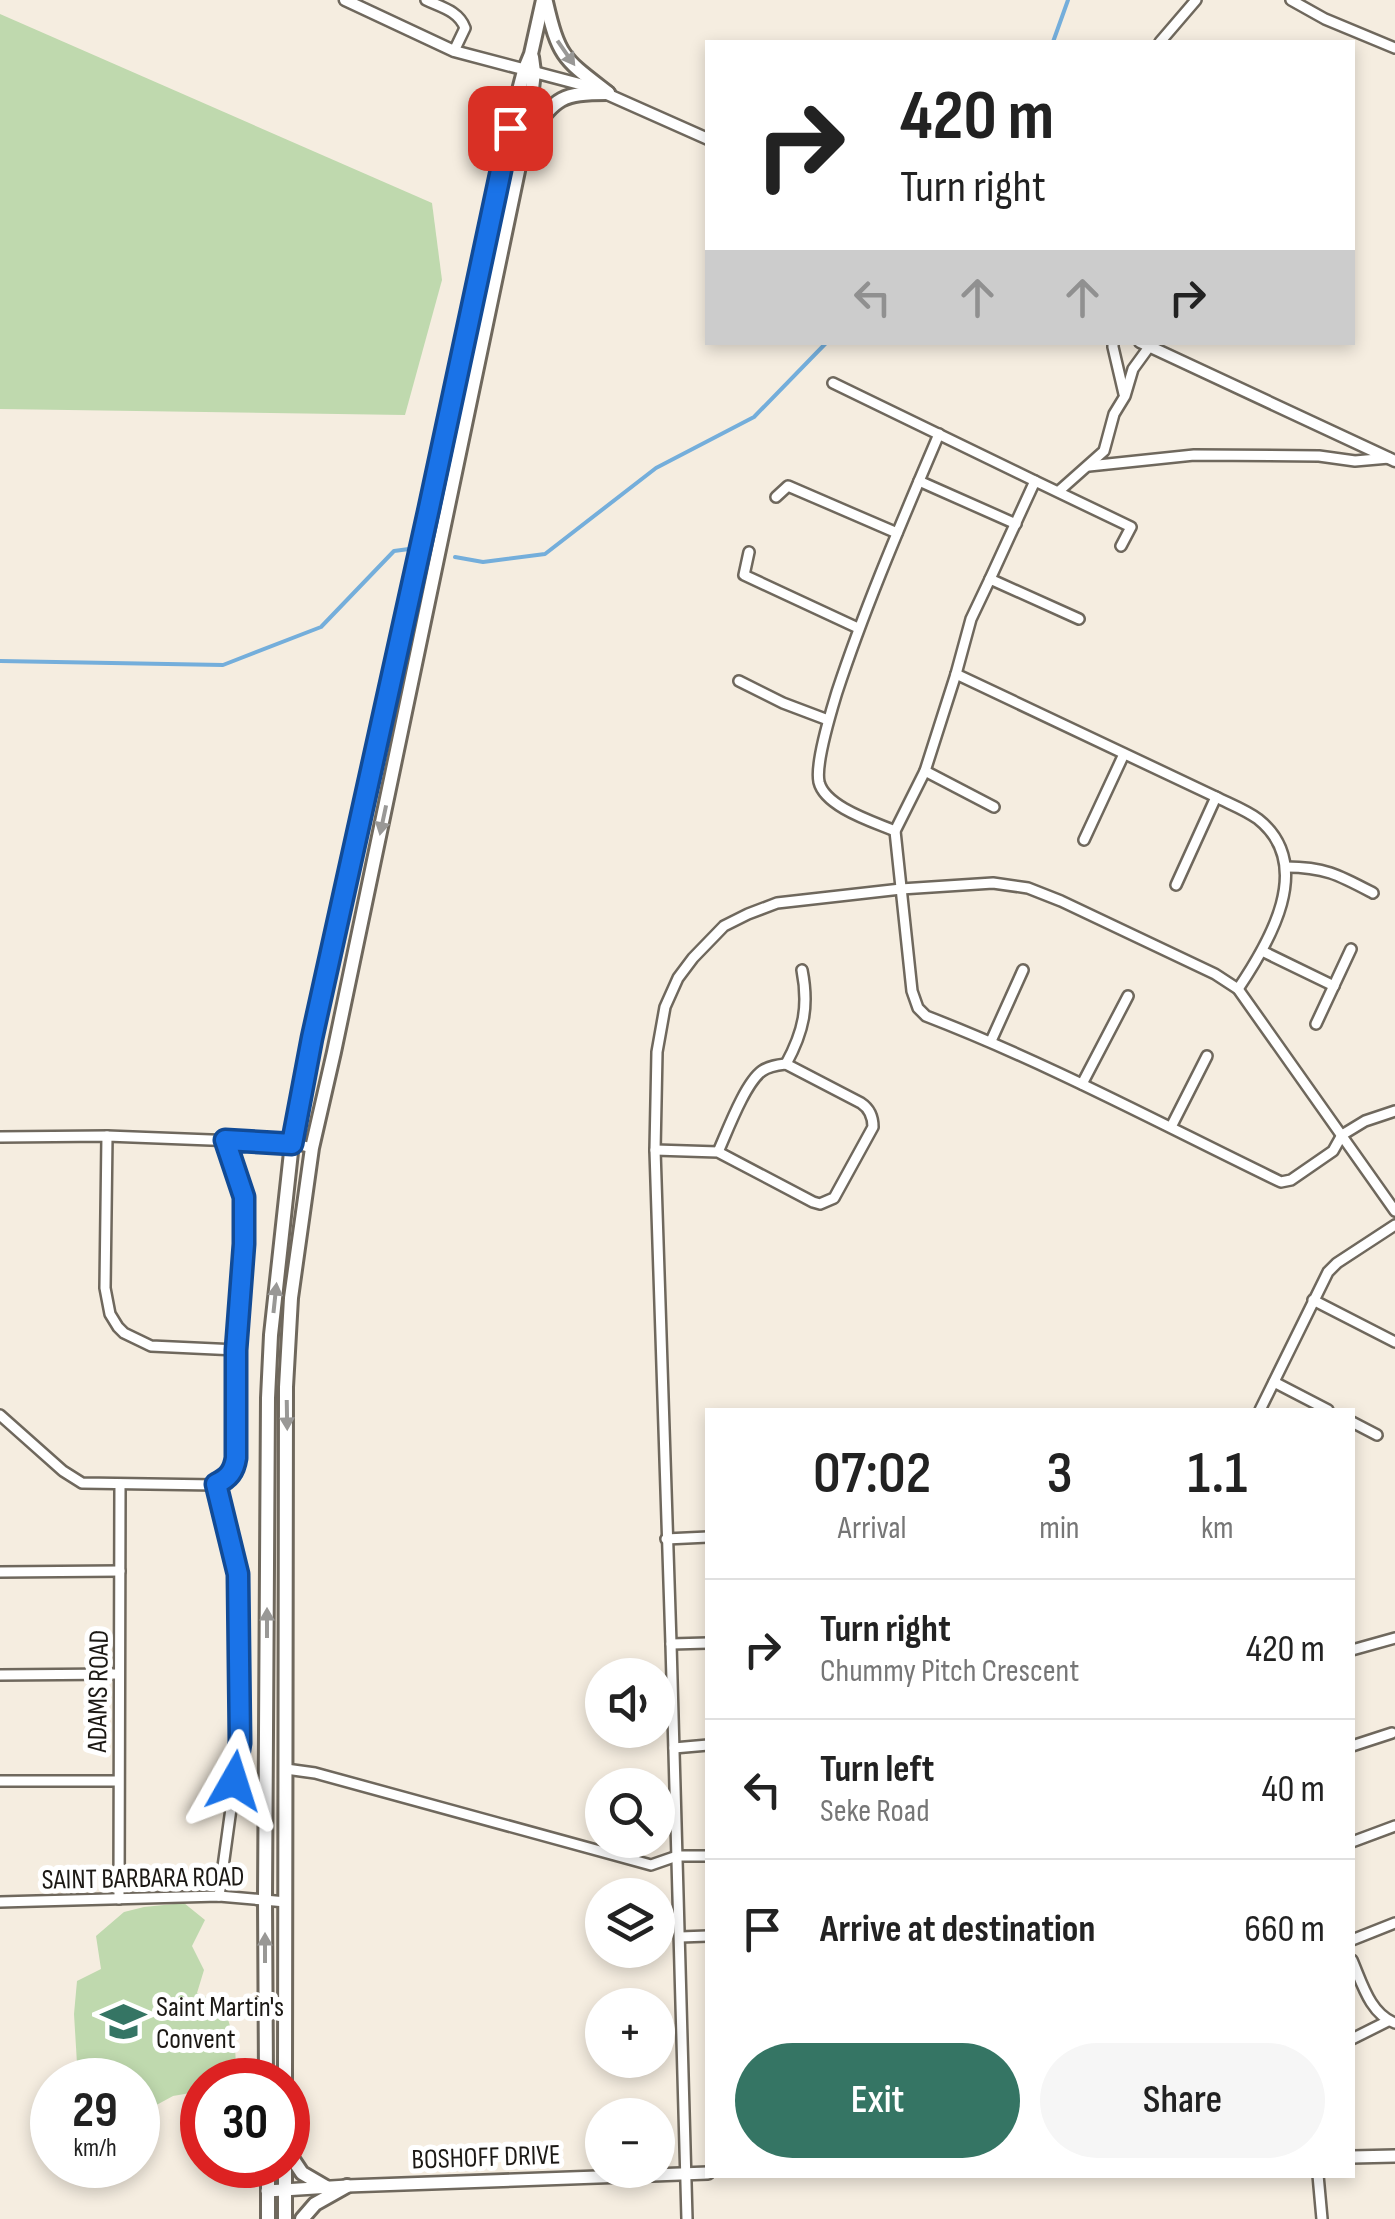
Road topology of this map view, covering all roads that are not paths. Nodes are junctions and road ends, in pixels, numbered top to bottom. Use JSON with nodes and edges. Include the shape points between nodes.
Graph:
{"nodes":[{"id":1,"x":345,"y":0,"type":"edge"},
{"id":2,"x":426,"y":0,"type":"edge"},
{"id":3,"x":544,"y":0,"type":"edge"},
{"id":4,"x":1196,"y":0,"type":"edge"},
{"id":5,"x":1291,"y":0,"type":"edge"},
{"id":6,"x":1162,"y":40,"type":"edge"},
{"id":7,"x":1395,"y":48,"type":"edge"},
{"id":8,"x":454,"y":51,"type":"junction"},
{"id":9,"x":529,"y":72,"type":"junction"},
{"id":10,"x":608,"y":92,"type":"junction"},
{"id":11,"x":705,"y":138,"type":"edge"},
{"id":12,"x":525,"y":140,"type":"junction"},
{"id":13,"x":1113,"y":345,"type":"edge"},
{"id":14,"x":1145,"y":345,"type":"edge"},
{"id":15,"x":833,"y":383,"type":"dead end"},
{"id":16,"x":1125,"y":396,"type":"junction"},
{"id":17,"x":938,"y":434,"type":"junction"},
{"id":18,"x":1392,"y":460,"type":"edge"},
{"id":19,"x":1089,"y":466,"type":"junction"},
{"id":20,"x":1035,"y":480,"type":"junction"},
{"id":21,"x":919,"y":481,"type":"junction"},
{"id":22,"x":1059,"y":491,"type":"junction"},
{"id":23,"x":776,"y":497,"type":"dead end"},
{"id":24,"x":1016,"y":524,"type":"junction"},
{"id":25,"x":897,"y":533,"type":"junction"},
{"id":26,"x":1120,"y":546,"type":"dead end"},
{"id":27,"x":749,"y":552,"type":"dead end"},
{"id":28,"x":990,"y":579,"type":"junction"},
{"id":29,"x":1079,"y":619,"type":"dead end"},
{"id":30,"x":858,"y":628,"type":"junction"},
{"id":31,"x":956,"y":674,"type":"junction"},
{"id":32,"x":739,"y":681,"type":"dead end"},
{"id":33,"x":828,"y":720,"type":"junction"},
{"id":34,"x":1124,"y":754,"type":"junction"},
{"id":35,"x":924,"y":771,"type":"junction"},
{"id":36,"x":1216,"y":797,"type":"junction"},
{"id":37,"x":994,"y":807,"type":"dead end"},
{"id":38,"x":895,"y":831,"type":"junction"},
{"id":39,"x":1084,"y":840,"type":"dead end"},
{"id":40,"x":1286,"y":866,"type":"junction"},
{"id":41,"x":1176,"y":885,"type":"dead end"},
{"id":42,"x":901,"y":889,"type":"junction"},
{"id":43,"x":1373,"y":894,"type":"dead end"},
{"id":44,"x":1351,"y":949,"type":"dead end"},
{"id":45,"x":1262,"y":951,"type":"junction"},
{"id":46,"x":802,"y":970,"type":"dead end"},
{"id":47,"x":1024,"y":970,"type":"dead end"},
{"id":48,"x":1334,"y":986,"type":"junction"},
{"id":49,"x":1238,"y":989,"type":"junction"},
{"id":50,"x":1128,"y":996,"type":"dead end"},
{"id":51,"x":1316,"y":1024,"type":"dead end"},
{"id":52,"x":990,"y":1041,"type":"junction"},
{"id":53,"x":1207,"y":1056,"type":"dead end"},
{"id":54,"x":786,"y":1064,"type":"junction"},
{"id":55,"x":1082,"y":1084,"type":"junction"},
{"id":56,"x":1395,"y":1111,"type":"edge"},
{"id":57,"x":1171,"y":1127,"type":"junction"},
{"id":58,"x":1342,"y":1135,"type":"junction"},
{"id":59,"x":106,"y":1136,"type":"junction"},
{"id":60,"x":0,"y":1137,"type":"edge"},
{"id":61,"x":225,"y":1140,"type":"junction"},
{"id":62,"x":292,"y":1144,"type":"junction"},
{"id":63,"x":312,"y":1148,"type":"junction"},
{"id":64,"x":655,"y":1150,"type":"junction"},
{"id":65,"x":718,"y":1152,"type":"junction"},
{"id":66,"x":1395,"y":1211,"type":"edge"},
{"id":67,"x":1395,"y":1225,"type":"edge"},
{"id":68,"x":1314,"y":1300,"type":"junction"},
{"id":69,"x":1395,"y":1342,"type":"edge"},
{"id":70,"x":236,"y":1350,"type":"junction"},
{"id":71,"x":1274,"y":1382,"type":"junction"},
{"id":72,"x":1261,"y":1408,"type":"edge"},
{"id":73,"x":1324,"y":1408,"type":"edge"},
{"id":74,"x":0,"y":1415,"type":"edge"},
{"id":75,"x":1355,"y":1424,"type":"edge"},
{"id":76,"x":5,"y":1427,"type":"edge"},
{"id":77,"x":1377,"y":1435,"type":"dead end"},
{"id":78,"x":120,"y":1484,"type":"junction"},
{"id":79,"x":216,"y":1484,"type":"junction"},
{"id":80,"x":705,"y":1537,"type":"edge"},
{"id":81,"x":666,"y":1539,"type":"junction"},
{"id":82,"x":120,"y":1571,"type":"junction"},
{"id":83,"x":0,"y":1572,"type":"edge"},
{"id":84,"x":1395,"y":1638,"type":"edge"},
{"id":85,"x":705,"y":1643,"type":"edge"},
{"id":86,"x":672,"y":1644,"type":"junction"},
{"id":87,"x":1355,"y":1649,"type":"edge"},
{"id":88,"x":672,"y":1658,"type":"edge"},
{"id":89,"x":119,"y":1674,"type":"junction"},
{"id":90,"x":0,"y":1675,"type":"edge"},
{"id":91,"x":1392,"y":1732,"type":"dead end"},
{"id":92,"x":705,"y":1745,"type":"edge"},
{"id":93,"x":1355,"y":1745,"type":"edge"},
{"id":94,"x":674,"y":1748,"type":"edge"},
{"id":95,"x":675,"y":1748,"type":"edge"},
{"id":96,"x":286,"y":1768,"type":"junction"},
{"id":97,"x":0,"y":1781,"type":"edge"},
{"id":98,"x":118,"y":1781,"type":"junction"},
{"id":99,"x":1395,"y":1826,"type":"edge"},
{"id":100,"x":1355,"y":1841,"type":"edge"},
{"id":101,"x":676,"y":1856,"type":"junction"},
{"id":102,"x":705,"y":1856,"type":"edge"},
{"id":103,"x":219,"y":1896,"type":"junction"},
{"id":104,"x":120,"y":1899,"type":"junction"},
{"id":105,"x":265,"y":1899,"type":"junction"},
{"id":106,"x":0,"y":1902,"type":"edge"},
{"id":107,"x":286,"y":1902,"type":"junction"},
{"id":108,"x":1395,"y":1923,"type":"edge"},
{"id":109,"x":705,"y":1936,"type":"edge"},
{"id":110,"x":680,"y":1937,"type":"junction"},
{"id":111,"x":1355,"y":1939,"type":"edge"},
{"id":112,"x":1355,"y":1967,"type":"edge"},
{"id":113,"x":1391,"y":2022,"type":"edge"},
{"id":114,"x":1355,"y":2038,"type":"edge"},
{"id":115,"x":266,"y":2058,"type":"edge"},
{"id":116,"x":285,"y":2058,"type":"edge"},
{"id":117,"x":1395,"y":2156,"type":"edge"},
{"id":118,"x":1355,"y":2157,"type":"edge"},
{"id":119,"x":705,"y":2173,"type":"edge"},
{"id":120,"x":686,"y":2174,"type":"junction"},
{"id":121,"x":310,"y":2177,"type":"edge"},
{"id":122,"x":1318,"y":2178,"type":"edge"},
{"id":123,"x":326,"y":2186,"type":"junction"},
{"id":124,"x":347,"y":2186,"type":"junction"},
{"id":125,"x":267,"y":2188,"type":"edge"},
{"id":126,"x":286,"y":2190,"type":"junction"},
{"id":127,"x":267,"y":2191,"type":"junction"},
{"id":128,"x":268,"y":2219,"type":"edge"},
{"id":129,"x":286,"y":2219,"type":"edge"},
{"id":130,"x":302,"y":2219,"type":"edge"},
{"id":131,"x":687,"y":2219,"type":"edge"},
{"id":132,"x":1322,"y":2219,"type":"edge"}],
"edges":[{"from":1,"to":8,"type":"street"},
{"from":2,"to":8,"type":"street","via":[[462,19],[465,28]]},
{"from":3,"to":9,"type":"main road"},
{"from":3,"to":10,"type":"main road","one_way":true,"via":[[560,50]]},
{"from":4,"to":6,"type":"street"},
{"from":5,"to":7,"type":"street"},
{"from":8,"to":9,"type":"street"},
{"from":9,"to":10,"type":"street"},
{"from":9,"to":12,"type":"main road"},
{"from":9,"to":62,"type":"main road","via":[[513,112]]},
{"from":10,"to":11,"type":"street"},
{"from":10,"to":12,"type":"main road","via":[[561,99]]},
{"from":12,"to":63,"type":"main road","one_way":true},
{"from":13,"to":16,"type":"street"},
{"from":14,"to":16,"type":"street"},
{"from":14,"to":18,"type":"street"},
{"from":15,"to":17,"type":"street"},
{"from":16,"to":19,"type":"street","via":[[1104,451]]},
{"from":17,"to":20,"type":"street"},
{"from":17,"to":21,"type":"street"},
{"from":18,"to":19,"type":"street","via":[[1194,456]]},
{"from":19,"to":22,"type":"street"},
{"from":20,"to":22,"type":"street"},
{"from":20,"to":24,"type":"street"},
{"from":21,"to":24,"type":"street"},
{"from":21,"to":25,"type":"street"},
{"from":22,"to":26,"type":"street","via":[[1130,527]]},
{"from":23,"to":25,"type":"street","via":[[788,486]]},
{"from":24,"to":28,"type":"street"},
{"from":25,"to":30,"type":"street"},
{"from":27,"to":30,"type":"street","via":[[744,575]]},
{"from":28,"to":29,"type":"street"},
{"from":28,"to":31,"type":"street"},
{"from":30,"to":33,"type":"street"},
{"from":31,"to":34,"type":"street"},
{"from":31,"to":35,"type":"street"},
{"from":32,"to":33,"type":"street"},
{"from":33,"to":38,"type":"street","via":[[819,782],[842,808]]},
{"from":34,"to":36,"type":"street"},
{"from":34,"to":39,"type":"street"},
{"from":35,"to":37,"type":"street"},
{"from":35,"to":38,"type":"street"},
{"from":36,"to":40,"type":"street","via":[[1258,818]]},
{"from":36,"to":41,"type":"street"},
{"from":38,"to":42,"type":"street"},
{"from":40,"to":43,"type":"street","via":[[1334,872]]},
{"from":40,"to":45,"type":"street","via":[[1284,896]]},
{"from":42,"to":49,"type":"street","via":[[993,883],[1028,888]]},
{"from":42,"to":52,"type":"street","via":[[918,1008]]},
{"from":42,"to":64,"type":"street","via":[[777,904],[724,926],[693,958],[660,1025]]},
{"from":44,"to":48,"type":"street"},
{"from":45,"to":48,"type":"street"},
{"from":45,"to":49,"type":"street"},
{"from":46,"to":54,"type":"street","via":[[808,998]]},
{"from":47,"to":52,"type":"street"},
{"from":48,"to":51,"type":"street"},
{"from":49,"to":58,"type":"street"},
{"from":50,"to":55,"type":"street"},
{"from":52,"to":55,"type":"street"},
{"from":53,"to":57,"type":"street"},
{"from":54,"to":65,"type":"street","via":[[752,1081]]},
{"from":54,"to":65,"type":"street","via":[[861,1103],[873,1118],[834,1198],[812,1202]]},
{"from":55,"to":57,"type":"street"},
{"from":56,"to":58,"type":"street"},
{"from":57,"to":58,"type":"street","via":[[1281,1182],[1333,1151]]},
{"from":58,"to":66,"type":"street"},
{"from":59,"to":60,"type":"street"},
{"from":59,"to":61,"type":"street"},
{"from":59,"to":70,"type":"street","via":[[110,1314],[124,1333],[151,1346]]},
{"from":61,"to":62,"type":"street"},
{"from":61,"to":70,"type":"street","via":[[244,1197]]},
{"from":62,"to":63,"type":"street"},
{"from":105,"to":62,"type":"main road","one_way":true,"via":[[268,1398]]},
{"from":63,"to":96,"type":"main road","one_way":true,"via":[[288,1351]]},
{"from":64,"to":65,"type":"street"},
{"from":64,"to":81,"type":"street"},
{"from":67,"to":68,"type":"street","via":[[1337,1263]]},
{"from":68,"to":69,"type":"street"},
{"from":68,"to":71,"type":"street"},
{"from":70,"to":79,"type":"street","via":[[236,1458],[229,1476]]},
{"from":71,"to":72,"type":"street"},
{"from":71,"to":73,"type":"street"},
{"from":74,"to":76,"type":"street"},
{"from":75,"to":77,"type":"street"},
{"from":76,"to":78,"type":"street","via":[[77,1480]]},
{"from":78,"to":79,"type":"street"},
{"from":78,"to":82,"type":"street","name":"ADAMS ROAD"},
{"from":79,"to":103,"type":"street","via":[[238,1574],[240,1743]]},
{"from":80,"to":81,"type":"street"},
{"from":81,"to":86,"type":"street"},
{"from":82,"to":83,"type":"street"},
{"from":82,"to":89,"type":"street","name":"ADAMS ROAD"},
{"from":84,"to":87,"type":"street"},
{"from":85,"to":86,"type":"street"},
{"from":86,"to":88,"type":"street"},
{"from":89,"to":90,"type":"street"},
{"from":89,"to":98,"type":"street","name":"ADAMS ROAD"},
{"from":91,"to":93,"type":"street"},
{"from":92,"to":95,"type":"street"},
{"from":94,"to":101,"type":"street"},
{"from":96,"to":101,"type":"street","via":[[650,1864]]},
{"from":96,"to":107,"type":"main road"},
{"from":97,"to":98,"type":"street"},
{"from":98,"to":104,"type":"street","name":"ADAMS ROAD"},
{"from":99,"to":100,"type":"street"},
{"from":101,"to":102,"type":"street"},
{"from":101,"to":110,"type":"street"},
{"from":103,"to":104,"type":"street","name":"SAINT BARBARA ROAD"},
{"from":103,"to":105,"type":"street","name":"SAINT BARBARA ROAD"},
{"from":104,"to":106,"type":"street","name":"SAINT BARBARA ROAD"},
{"from":105,"to":107,"type":"street","name":"SAINT BARBARA ROAD"},
{"from":115,"to":105,"type":"main road","one_way":true},
{"from":107,"to":116,"type":"main road"},
{"from":108,"to":111,"type":"street"},
{"from":109,"to":110,"type":"street"},
{"from":110,"to":120,"type":"street"},
{"from":112,"to":113,"type":"street","via":[[1371,2003]]},
{"from":113,"to":114,"type":"street"},
{"from":117,"to":118,"type":"main road"},
{"from":119,"to":120,"type":"main road","name":"BOSHOFF DRIVE"},
{"from":120,"to":124,"type":"main road","name":"BOSHOFF DRIVE"},
{"from":120,"to":131,"type":"street"},
{"from":121,"to":123,"type":"main road"},
{"from":122,"to":132,"type":"street"},
{"from":123,"to":124,"type":"main road","name":"BOSHOFF DRIVE"},
{"from":123,"to":126,"type":"main road","name":"BOSHOFF DRIVE"},
{"from":124,"to":130,"type":"main road"},
{"from":125,"to":127,"type":"main road"},
{"from":126,"to":127,"type":"main road","name":"BOSHOFF DRIVE"},
{"from":126,"to":129,"type":"main road"},
{"from":127,"to":128,"type":"main road"}]}
